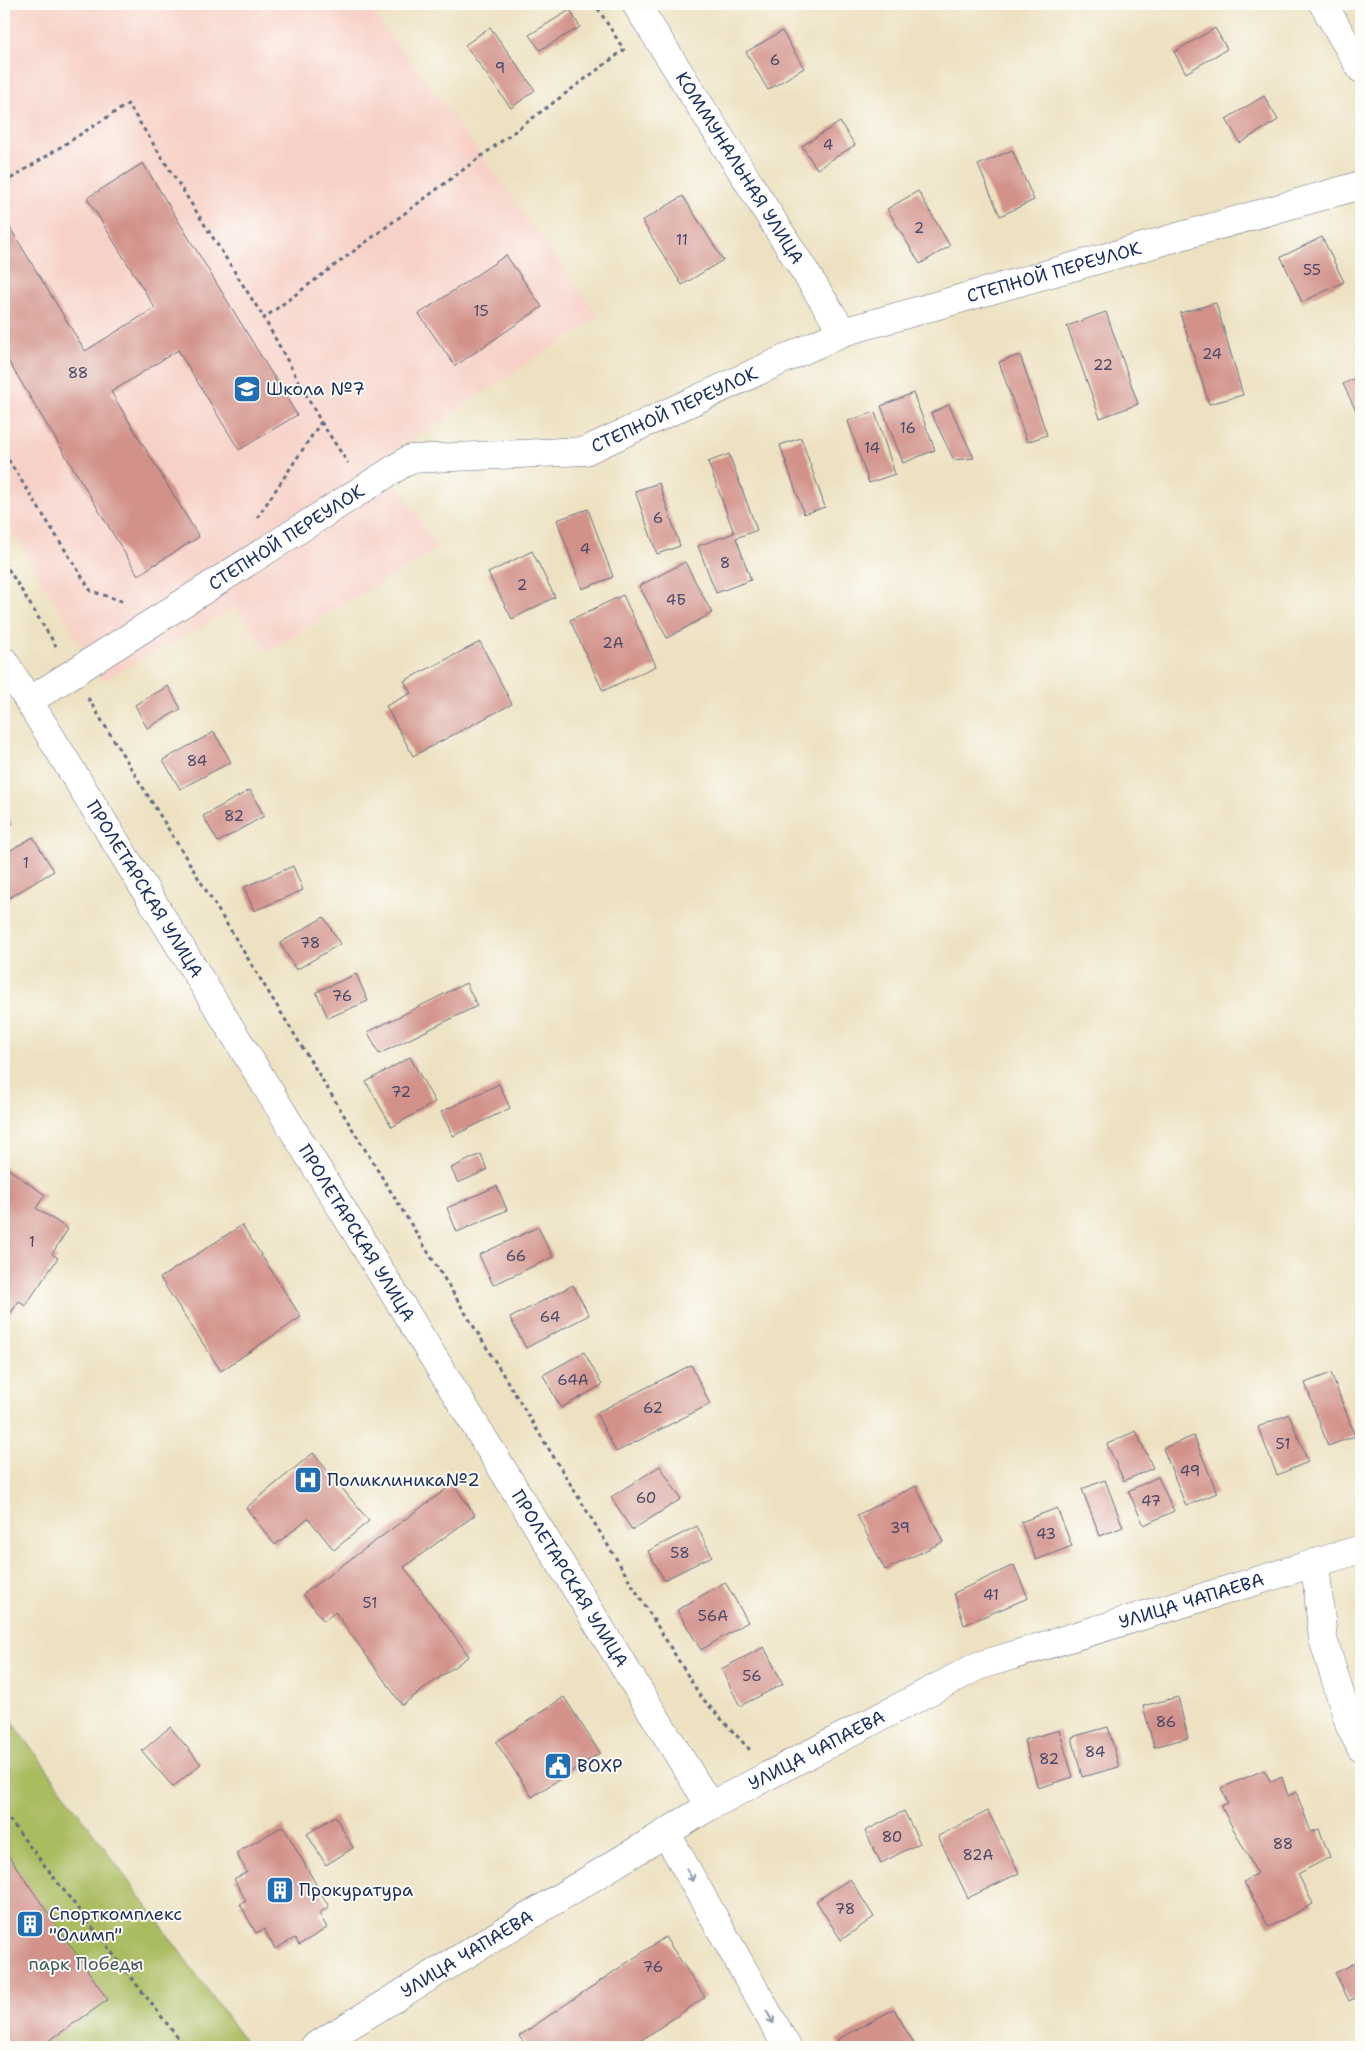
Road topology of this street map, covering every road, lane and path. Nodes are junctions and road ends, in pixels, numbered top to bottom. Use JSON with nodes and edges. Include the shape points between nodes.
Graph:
{"nodes":[{"id":1,"x":595,"y":4,"type":"edge"},
{"id":2,"x":636,"y":4,"type":"edge"},
{"id":3,"x":1323,"y":4,"type":"edge"},
{"id":4,"x":1361,"y":69,"type":"edge"},
{"id":5,"x":4,"y":183,"type":"edge"},
{"id":6,"x":1361,"y":185,"type":"edge"},
{"id":7,"x":264,"y":318,"type":"junction"},
{"id":8,"x":843,"y":332,"type":"junction"},
{"id":9,"x":320,"y":422,"type":"junction"},
{"id":10,"x":4,"y":453,"type":"edge"},
{"id":11,"x":364,"y":488,"type":"junction"},
{"id":12,"x":256,"y":520,"type":"dead end"},
{"id":13,"x":4,"y":562,"type":"edge"},
{"id":14,"x":164,"y":615,"type":"junction"},
{"id":15,"x":4,"y":661,"type":"edge"},
{"id":16,"x":73,"y":673,"type":"junction"},
{"id":17,"x":29,"y":701,"type":"junction"},
{"id":18,"x":1361,"y":1549,"type":"edge"},
{"id":19,"x":1315,"y":1563,"type":"junction"},
{"id":20,"x":1361,"y":1748,"type":"edge"},
{"id":21,"x":772,"y":1774,"type":"junction"},
{"id":22,"x":710,"y":1806,"type":"junction"},
{"id":23,"x":4,"y":1813,"type":"edge"},
{"id":24,"x":666,"y":1832,"type":"junction"},
{"id":25,"x":185,"y":2047,"type":"edge"},
{"id":26,"x":314,"y":2047,"type":"edge"},
{"id":27,"x":787,"y":2047,"type":"edge"}],
"edges":[{"from":1,"to":7,"type":"path","via":[[624,50]]},
{"from":2,"to":8,"type":"street","name":"КОММУНАЛЬНАЯ УЛИЦА"},
{"from":3,"to":4,"type":"street"},
{"from":5,"to":7,"type":"path","via":[[128,104]]},
{"from":6,"to":8,"type":"street","name":"СТЕПНОЙ ПЕРЕУЛОК"},
{"from":7,"to":9,"type":"path"},
{"from":8,"to":11,"type":"street","name":"СТЕПНОЙ ПЕРЕУЛОК","via":[[585,451],[410,459]]},
{"from":9,"to":11,"type":"path"},
{"from":9,"to":12,"type":"path"},
{"from":10,"to":14,"type":"path","via":[[91,591]]},
{"from":11,"to":14,"type":"street","name":"СТЕПНОЙ ПЕРЕУЛОК"},
{"from":13,"to":16,"type":"path"},
{"from":14,"to":16,"type":"street","name":"СТЕПНОЙ ПЕРЕУЛОК"},
{"from":15,"to":17,"type":"street","name":"ПРОЛЕТАРСКАЯ УЛИЦА"},
{"from":16,"to":17,"type":"street","name":"СТЕПНОЙ ПЕРЕУЛОК"},
{"from":16,"to":21,"type":"path","via":[[700,1696]]},
{"from":17,"to":22,"type":"street","name":"ПРОЛЕТАРСКАЯ УЛИЦА"},
{"from":18,"to":19,"type":"street","name":"УЛИЦА ЧАПАЕВА"},
{"from":19,"to":20,"type":"street","via":[[1323,1639],[1350,1726]]},
{"from":19,"to":21,"type":"street","name":"УЛИЦА ЧАПАЕВА","via":[[978,1666]]},
{"from":21,"to":22,"type":"street","name":"УЛИЦА ЧАПАЕВА"},
{"from":22,"to":24,"type":"street","name":"УЛИЦА ЧАПАЕВА"},
{"from":23,"to":25,"type":"path"},
{"from":24,"to":26,"type":"street","name":"УЛИЦА ЧАПАЕВА"},
{"from":24,"to":27,"type":"street","one_way":true}]}
